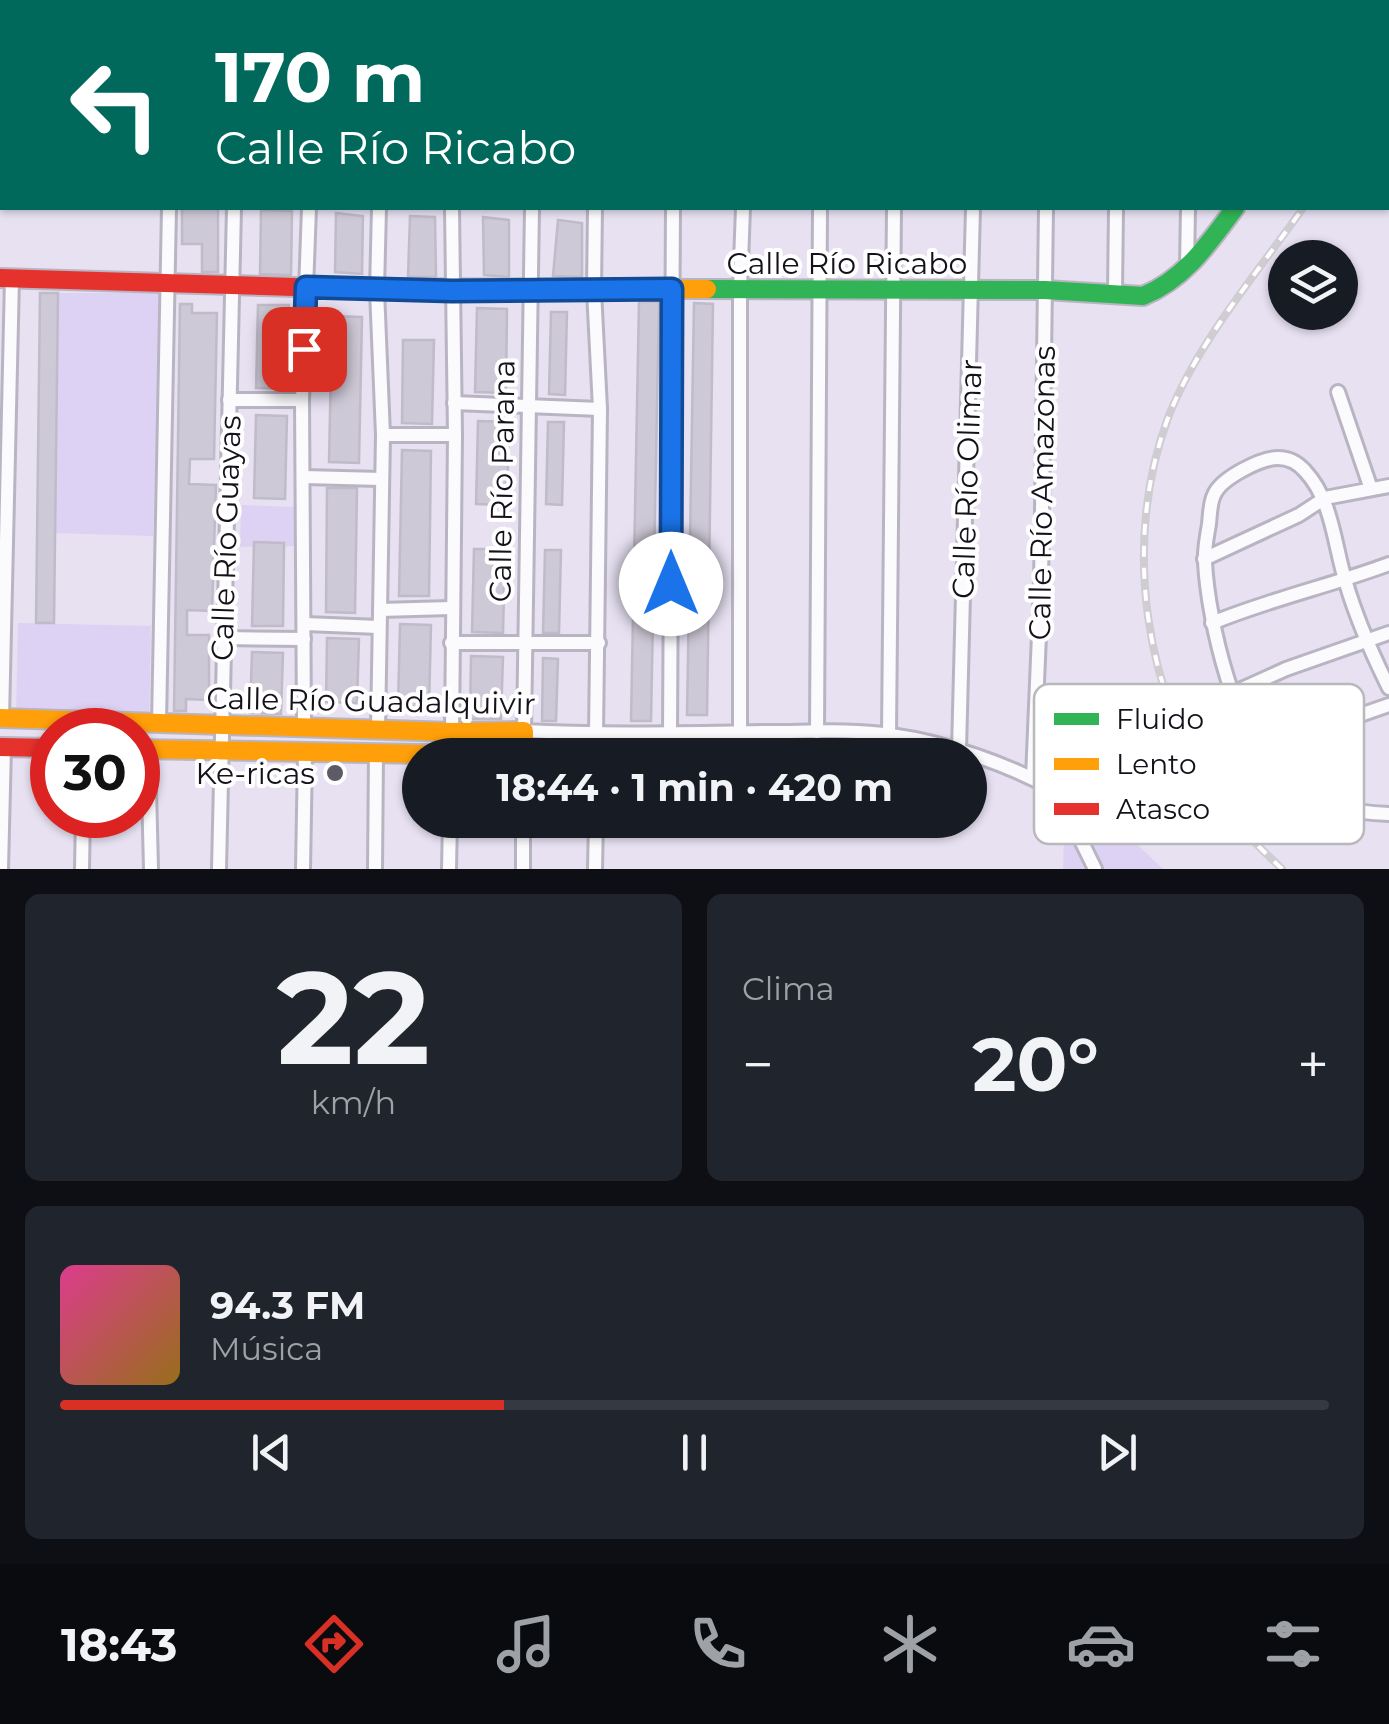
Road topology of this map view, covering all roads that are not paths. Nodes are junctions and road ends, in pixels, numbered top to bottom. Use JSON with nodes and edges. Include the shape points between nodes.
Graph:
{"nodes":[{"id":1,"x":170,"y":210,"type":"edge"},
{"id":2,"x":234,"y":210,"type":"edge"},
{"id":3,"x":309,"y":210,"type":"edge"},
{"id":4,"x":379,"y":210,"type":"edge"},
{"id":5,"x":452,"y":210,"type":"edge"},
{"id":6,"x":532,"y":210,"type":"edge"},
{"id":7,"x":596,"y":210,"type":"edge"},
{"id":8,"x":673,"y":210,"type":"edge"},
{"id":9,"x":743,"y":210,"type":"edge"},
{"id":10,"x":820,"y":210,"type":"edge"},
{"id":11,"x":894,"y":210,"type":"edge"},
{"id":12,"x":973,"y":210,"type":"edge"},
{"id":13,"x":1046,"y":210,"type":"edge"},
{"id":14,"x":1116,"y":210,"type":"edge"},
{"id":15,"x":1188,"y":210,"type":"edge"},
{"id":16,"x":1232,"y":210,"type":"edge"},
{"id":17,"x":1187,"y":268,"type":"junction"},
{"id":18,"x":6,"y":278,"type":"edge"},
{"id":19,"x":168,"y":283,"type":"junction"},
{"id":20,"x":232,"y":285,"type":"junction"},
{"id":21,"x":306,"y":287,"type":"junction"},
{"id":22,"x":819,"y":288,"type":"junction"},
{"id":23,"x":533,"y":289,"type":"junction"},
{"id":24,"x":672,"y":289,"type":"junction"},
{"id":25,"x":894,"y":289,"type":"junction"},
{"id":26,"x":377,"y":290,"type":"junction"},
{"id":27,"x":594,"y":290,"type":"junction"},
{"id":28,"x":740,"y":290,"type":"junction"},
{"id":29,"x":973,"y":290,"type":"junction"},
{"id":30,"x":1046,"y":290,"type":"junction"},
{"id":31,"x":452,"y":291,"type":"junction"},
{"id":32,"x":1115,"y":293,"type":"junction"},
{"id":33,"x":1338,"y":392,"type":"dead end"},
{"id":34,"x":229,"y":400,"type":"junction"},
{"id":35,"x":302,"y":400,"type":"junction"},
{"id":36,"x":454,"y":403,"type":"junction"},
{"id":37,"x":530,"y":408,"type":"junction"},
{"id":38,"x":600,"y":409,"type":"junction"},
{"id":39,"x":383,"y":434,"type":"junction"},
{"id":40,"x":455,"y":435,"type":"junction"},
{"id":41,"x":304,"y":477,"type":"junction"},
{"id":42,"x":381,"y":479,"type":"junction"},
{"id":43,"x":1389,"y":486,"type":"edge"},
{"id":44,"x":1371,"y":488,"type":"junction"},
{"id":45,"x":1324,"y":498,"type":"junction"},
{"id":46,"x":1204,"y":558,"type":"junction"},
{"id":47,"x":1389,"y":564,"type":"edge"},
{"id":48,"x":1345,"y":580,"type":"junction"},
{"id":49,"x":452,"y":608,"type":"junction"},
{"id":50,"x":380,"y":610,"type":"junction"},
{"id":51,"x":1212,"y":623,"type":"junction"},
{"id":52,"x":305,"y":624,"type":"junction"},
{"id":53,"x":379,"y":627,"type":"junction"},
{"id":54,"x":1389,"y":632,"type":"edge"},
{"id":55,"x":223,"y":638,"type":"junction"},
{"id":56,"x":304,"y":639,"type":"junction"},
{"id":57,"x":1366,"y":642,"type":"junction"},
{"id":58,"x":451,"y":643,"type":"junction"},
{"id":59,"x":527,"y":643,"type":"junction"},
{"id":60,"x":599,"y":644,"type":"junction"},
{"id":61,"x":1037,"y":684,"type":"edge"},
{"id":62,"x":1230,"y":684,"type":"edge"},
{"id":63,"x":1254,"y":684,"type":"edge"},
{"id":64,"x":1389,"y":688,"type":"edge"},
{"id":65,"x":1389,"y":705,"type":"edge"},
{"id":66,"x":158,"y":708,"type":"edge"},
{"id":67,"x":1364,"y":714,"type":"edge"},
{"id":68,"x":1,"y":718,"type":"edge"},
{"id":69,"x":30,"y":719,"type":"edge"},
{"id":70,"x":160,"y":723,"type":"edge"},
{"id":71,"x":220,"y":725,"type":"junction"},
{"id":72,"x":304,"y":727,"type":"junction"},
{"id":73,"x":378,"y":730,"type":"junction"},
{"id":74,"x":524,"y":731,"type":"junction"},
{"id":75,"x":452,"y":732,"type":"junction"},
{"id":76,"x":670,"y":732,"type":"junction"},
{"id":77,"x":740,"y":732,"type":"junction"},
{"id":78,"x":816,"y":732,"type":"junction"},
{"id":79,"x":889,"y":734,"type":"junction"},
{"id":80,"x":596,"y":735,"type":"junction"},
{"id":81,"x":524,"y":738,"type":"edge"},
{"id":82,"x":734,"y":738,"type":"edge"},
{"id":83,"x":906,"y":738,"type":"edge"},
{"id":84,"x":959,"y":738,"type":"edge"},
{"id":85,"x":2,"y":747,"type":"edge"},
{"id":86,"x":30,"y":748,"type":"edge"},
{"id":87,"x":160,"y":749,"type":"edge"},
{"id":88,"x":221,"y":751,"type":"junction"},
{"id":89,"x":376,"y":753,"type":"junction"},
{"id":90,"x":305,"y":754,"type":"junction"},
{"id":91,"x":402,"y":754,"type":"edge"},
{"id":92,"x":1034,"y":754,"type":"edge"},
{"id":93,"x":987,"y":761,"type":"edge"},
{"id":94,"x":1033,"y":778,"type":"joint"},
{"id":95,"x":1364,"y":812,"type":"edge"},
{"id":96,"x":1389,"y":814,"type":"edge"},
{"id":97,"x":83,"y":838,"type":"edge"},
{"id":98,"x":149,"y":838,"type":"edge"},
{"id":99,"x":450,"y":838,"type":"edge"},
{"id":100,"x":524,"y":838,"type":"edge"},
{"id":101,"x":596,"y":838,"type":"edge"},
{"id":102,"x":1083,"y":844,"type":"edge"},
{"id":103,"x":2,"y":869,"type":"edge"},
{"id":104,"x":82,"y":869,"type":"edge"},
{"id":105,"x":151,"y":869,"type":"edge"},
{"id":106,"x":219,"y":869,"type":"edge"},
{"id":107,"x":303,"y":869,"type":"edge"},
{"id":108,"x":375,"y":869,"type":"edge"},
{"id":109,"x":449,"y":869,"type":"edge"},
{"id":110,"x":523,"y":869,"type":"edge"},
{"id":111,"x":595,"y":869,"type":"edge"},
{"id":112,"x":1095,"y":869,"type":"edge"}],
"edges":[{"from":1,"to":19,"type":"street"},
{"from":2,"to":20,"type":"street","name":"Calle Río Guayas"},
{"from":3,"to":21,"type":"street"},
{"from":4,"to":26,"type":"street"},
{"from":5,"to":31,"type":"street"},
{"from":6,"to":23,"type":"street","name":"Calle Río Parana"},
{"from":7,"to":27,"type":"street"},
{"from":8,"to":24,"type":"street"},
{"from":9,"to":28,"type":"street"},
{"from":10,"to":22,"type":"street"},
{"from":11,"to":25,"type":"street"},
{"from":12,"to":29,"type":"street","name":"Calle Río Olimar"},
{"from":13,"to":30,"type":"street","name":"Calle Río Amazonas"},
{"from":14,"to":32,"type":"street"},
{"from":15,"to":17,"type":"street"},
{"from":16,"to":17,"type":"street"},
{"from":17,"to":32,"type":"street","name":"Calle Río Ricabo","via":[[1153,293]]},
{"from":18,"to":19,"type":"street","name":"Calle Río Ricabo"},
{"from":18,"to":68,"type":"street"},
{"from":19,"to":20,"type":"street","name":"Calle Río Ricabo"},
{"from":19,"to":66,"type":"street"},
{"from":20,"to":21,"type":"street","name":"Calle Río Ricabo"},
{"from":20,"to":34,"type":"street","name":"Calle Río Guayas"},
{"from":21,"to":26,"type":"street","name":"Calle Río Ricabo"},
{"from":21,"to":35,"type":"street"},
{"from":22,"to":25,"type":"street","name":"Calle Río Ricabo"},
{"from":22,"to":28,"type":"street","name":"Calle Río Ricabo"},
{"from":22,"to":78,"type":"street"},
{"from":23,"to":27,"type":"street","name":"Calle Río Ricabo"},
{"from":23,"to":31,"type":"street","name":"Calle Río Ricabo"},
{"from":23,"to":37,"type":"street","name":"Calle Río Parana"},
{"from":24,"to":27,"type":"street","name":"Calle Río Ricabo"},
{"from":24,"to":28,"type":"street","name":"Calle Río Ricabo"},
{"from":24,"to":76,"type":"street"},
{"from":25,"to":29,"type":"street","name":"Calle Río Ricabo"},
{"from":25,"to":79,"type":"street"},
{"from":26,"to":31,"type":"street","name":"Calle Río Ricabo"},
{"from":26,"to":39,"type":"street"},
{"from":27,"to":38,"type":"street"},
{"from":28,"to":77,"type":"street"},
{"from":29,"to":30,"type":"street","name":"Calle Río Ricabo"},
{"from":29,"to":84,"type":"street","name":"Calle Río Olimar"},
{"from":30,"to":32,"type":"street","name":"Calle Río Ricabo"},
{"from":30,"to":61,"type":"street","name":"Calle Río Amazonas"},
{"from":31,"to":36,"type":"street"},
{"from":33,"to":44,"type":"street"},
{"from":34,"to":35,"type":"street"},
{"from":34,"to":55,"type":"street","name":"Calle Río Guayas"},
{"from":35,"to":41,"type":"street"},
{"from":36,"to":37,"type":"street"},
{"from":36,"to":40,"type":"street"},
{"from":37,"to":38,"type":"street"},
{"from":37,"to":59,"type":"street","name":"Calle Río Parana"},
{"from":38,"to":60,"type":"street"},
{"from":39,"to":40,"type":"street"},
{"from":39,"to":42,"type":"street"},
{"from":40,"to":49,"type":"street"},
{"from":41,"to":42,"type":"street"},
{"from":41,"to":52,"type":"street"},
{"from":42,"to":50,"type":"street"},
{"from":43,"to":44,"type":"street"},
{"from":44,"to":45,"type":"street"},
{"from":45,"to":46,"type":"street"},
{"from":45,"to":46,"type":"street","via":[[1287,459],[1267,460],[1212,496]]},
{"from":45,"to":48,"type":"street"},
{"from":46,"to":51,"type":"street"},
{"from":47,"to":48,"type":"street"},
{"from":48,"to":51,"type":"street"},
{"from":48,"to":57,"type":"street"},
{"from":49,"to":50,"type":"street"},
{"from":49,"to":58,"type":"street"},
{"from":50,"to":53,"type":"street"},
{"from":51,"to":62,"type":"street"},
{"from":52,"to":53,"type":"street"},
{"from":52,"to":56,"type":"street"},
{"from":53,"to":73,"type":"street"},
{"from":54,"to":57,"type":"street"},
{"from":55,"to":56,"type":"street"},
{"from":55,"to":71,"type":"street","name":"Calle Río Guayas"},
{"from":56,"to":72,"type":"street"},
{"from":57,"to":63,"type":"street"},
{"from":57,"to":64,"type":"street"},
{"from":58,"to":59,"type":"street"},
{"from":58,"to":75,"type":"street"},
{"from":59,"to":60,"type":"street"},
{"from":59,"to":74,"type":"street","name":"Calle Río Parana"},
{"from":60,"to":80,"type":"street"},
{"from":65,"to":67,"type":"street"},
{"from":68,"to":69,"type":"street","name":"Calle Río Guadalquivir"},
{"from":70,"to":71,"type":"street","name":"Calle Río Guadalquivir"},
{"from":71,"to":72,"type":"street","name":"Calle Río Guadalquivir"},
{"from":71,"to":88,"type":"street","name":"Calle Río Guayas"},
{"from":72,"to":73,"type":"street","name":"Calle Río Guadalquivir"},
{"from":73,"to":75,"type":"street","name":"Calle Río Guadalquivir"},
{"from":74,"to":75,"type":"street","name":"Calle Río Guadalquivir"},
{"from":74,"to":80,"type":"street","name":"Calle Río Guadalquivir"},
{"from":74,"to":81,"type":"street","name":"Calle Río Parana"},
{"from":76,"to":77,"type":"street","name":"Calle Río Guadalquivir"},
{"from":76,"to":80,"type":"street","name":"Calle Río Guadalquivir"},
{"from":77,"to":78,"type":"street","name":"Calle Río Guadalquivir"},
{"from":77,"to":82,"type":"street","name":"Calle Río Guadalquivir"},
{"from":78,"to":79,"type":"street","name":"Calle Río Guadalquivir"},
{"from":79,"to":83,"type":"street","name":"Calle Río Guadalquivir"},
{"from":85,"to":86,"type":"street"},
{"from":85,"to":103,"type":"street"},
{"from":87,"to":88,"type":"street","name":"Calle Río Guadalquivir"},
{"from":88,"to":90,"type":"street","name":"Calle Río Guadalquivir"},
{"from":88,"to":106,"type":"street","name":"Calle Río Guayas"},
{"from":89,"to":90,"type":"street","name":"Calle Río Guadalquivir"},
{"from":89,"to":91,"type":"street","name":"Calle Río Guadalquivir"},
{"from":89,"to":108,"type":"street"},
{"from":90,"to":107,"type":"street"},
{"from":92,"to":94,"type":"street","name":"Calle Río Amazonas"},
{"from":93,"to":94,"type":"street","name":"Calle Río Guadalquivir"},
{"from":95,"to":96,"type":"street"},
{"from":97,"to":104,"type":"street"},
{"from":98,"to":105,"type":"street"},
{"from":99,"to":109,"type":"street"},
{"from":100,"to":110,"type":"street"},
{"from":101,"to":111,"type":"street"},
{"from":102,"to":112,"type":"street"}]}
